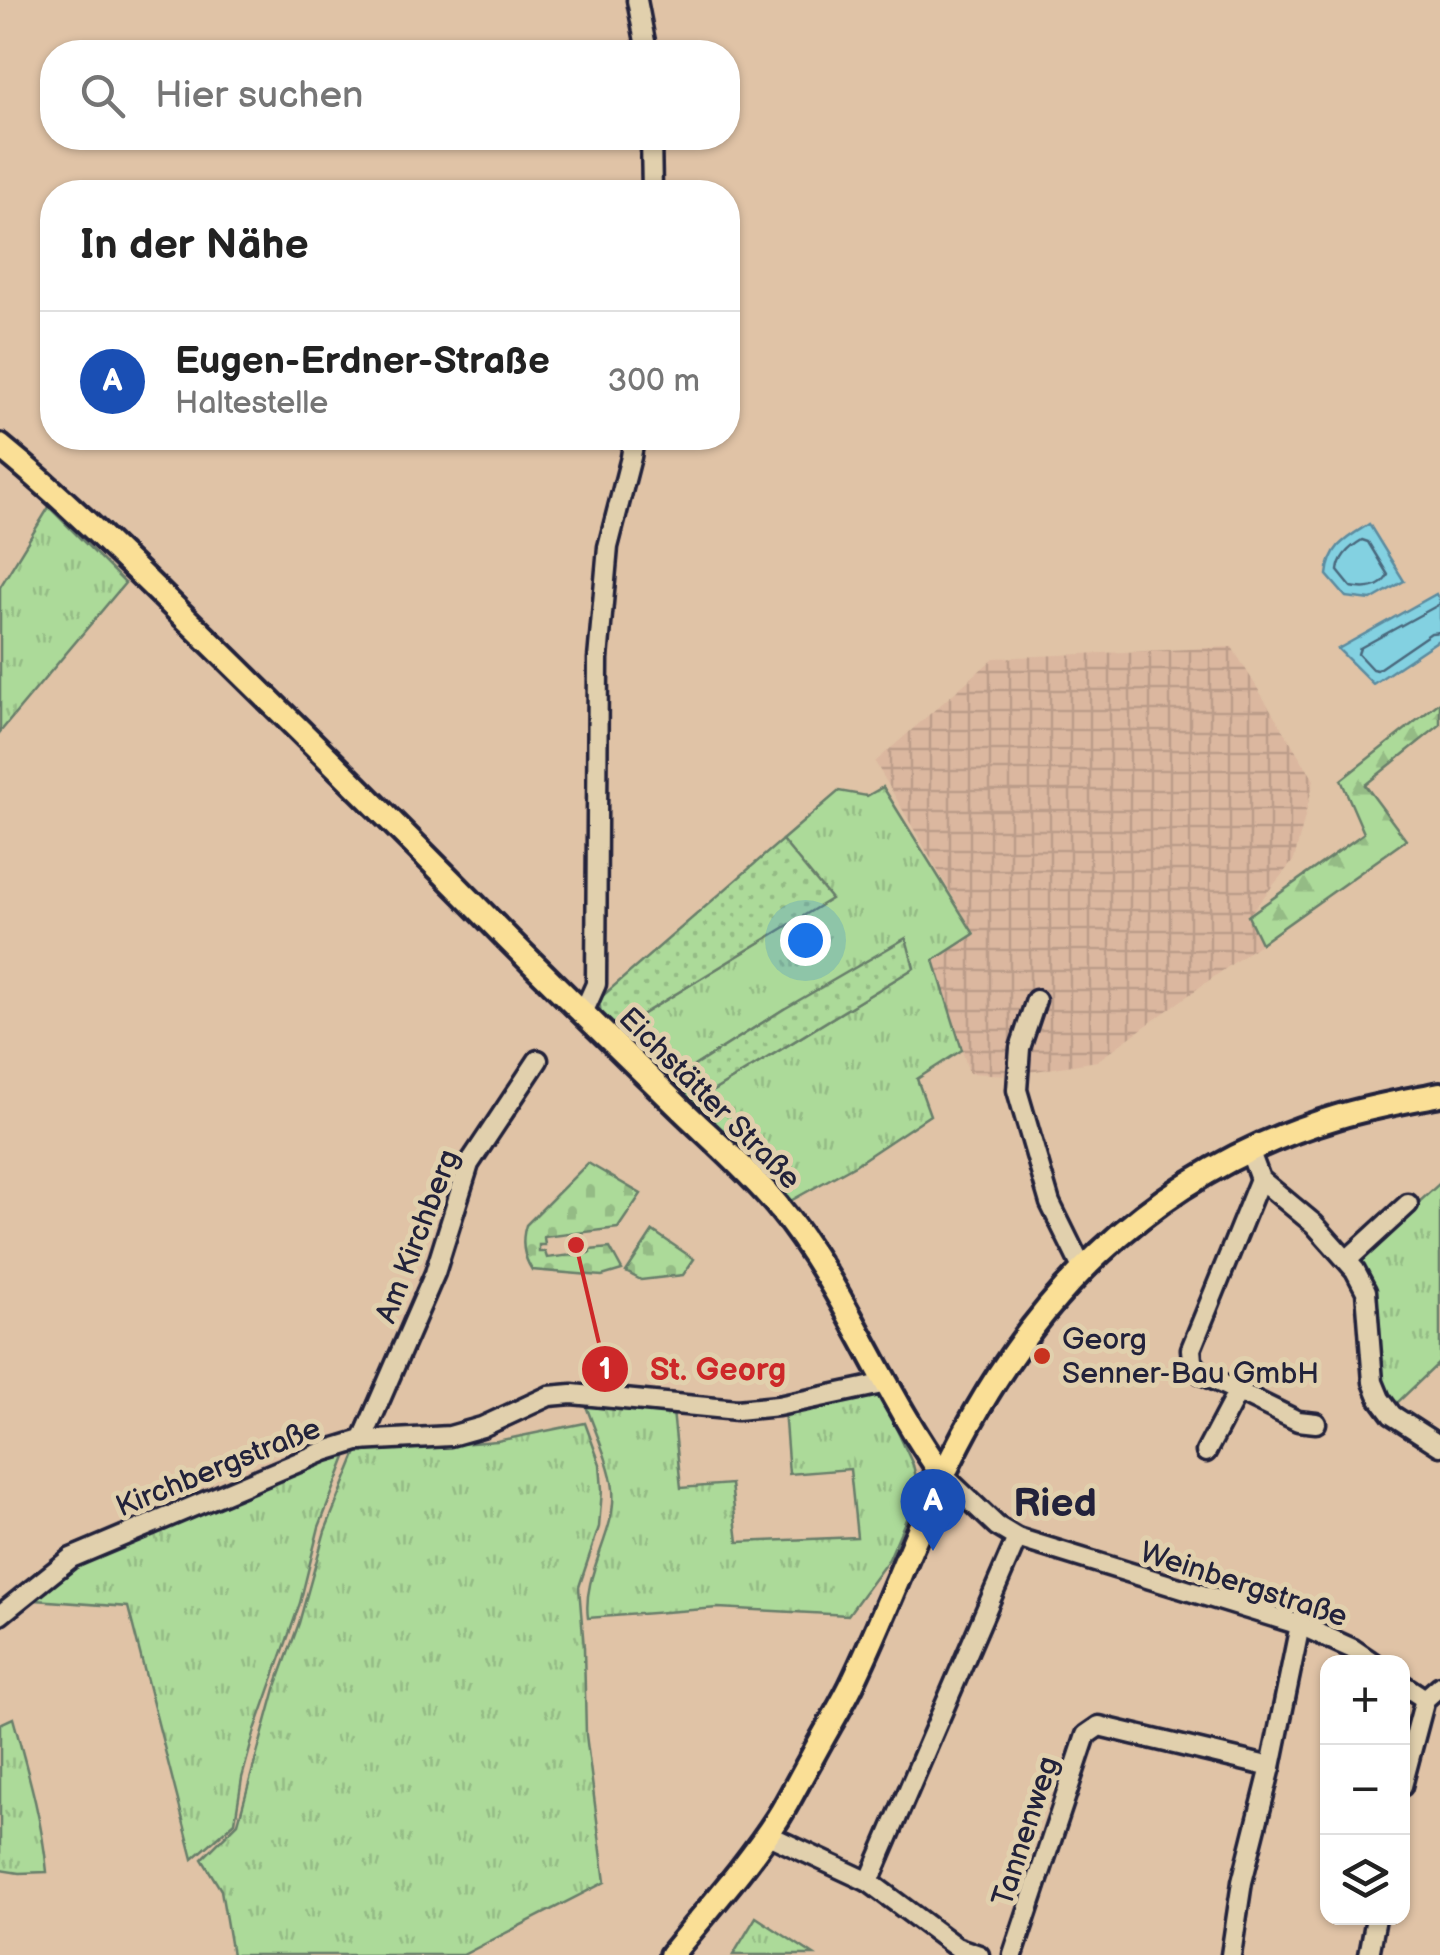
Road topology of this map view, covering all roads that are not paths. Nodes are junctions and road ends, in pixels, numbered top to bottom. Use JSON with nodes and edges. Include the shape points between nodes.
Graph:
{"nodes":[{"id":1,"x":638,"y":0,"type":"edge"},
{"id":2,"x":645,"y":40,"type":"edge"},
{"id":3,"x":651,"y":150,"type":"edge"},
{"id":4,"x":652,"y":180,"type":"edge"},
{"id":5,"x":0,"y":446,"type":"edge"},
{"id":6,"x":632,"y":450,"type":"edge"},
{"id":7,"x":1036,"y":1000,"type":"dead end"},
{"id":8,"x":582,"y":1013,"type":"junction"},
{"id":9,"x":538,"y":1060,"type":"dead end"},
{"id":10,"x":1440,"y":1094,"type":"edge"},
{"id":11,"x":1250,"y":1152,"type":"junction"},
{"id":12,"x":1260,"y":1180,"type":"junction"},
{"id":13,"x":1408,"y":1204,"type":"dead end"},
{"id":14,"x":1347,"y":1260,"type":"junction"},
{"id":15,"x":1082,"y":1268,"type":"junction"},
{"id":16,"x":888,"y":1383,"type":"junction"},
{"id":17,"x":1237,"y":1393,"type":"junction"},
{"id":18,"x":1316,"y":1423,"type":"dead end"},
{"id":19,"x":362,"y":1441,"type":"junction"},
{"id":20,"x":1440,"y":1446,"type":"edge"},
{"id":21,"x":1206,"y":1452,"type":"dead end"},
{"id":22,"x":943,"y":1475,"type":"junction"},
{"id":23,"x":1017,"y":1538,"type":"junction"},
{"id":24,"x":0,"y":1615,"type":"edge"},
{"id":25,"x":1300,"y":1625,"type":"junction"},
{"id":26,"x":1362,"y":1655,"type":"edge"},
{"id":27,"x":1440,"y":1686,"type":"edge"},
{"id":28,"x":1410,"y":1689,"type":"edge"},
{"id":29,"x":1425,"y":1699,"type":"junction"},
{"id":30,"x":1410,"y":1756,"type":"edge"},
{"id":31,"x":1271,"y":1767,"type":"junction"},
{"id":32,"x":766,"y":1834,"type":"junction"},
{"id":33,"x":869,"y":1882,"type":"junction"},
{"id":34,"x":1375,"y":1925,"type":"edge"},
{"id":35,"x":670,"y":1955,"type":"edge"},
{"id":36,"x":979,"y":1955,"type":"edge"},
{"id":37,"x":1013,"y":1955,"type":"edge"},
{"id":38,"x":1232,"y":1955,"type":"edge"},
{"id":39,"x":1369,"y":1955,"type":"edge"}],
"edges":[{"from":1,"to":2,"type":"street"},
{"from":3,"to":4,"type":"street"},
{"from":5,"to":8,"type":"main road","name":"Eichstätter Straße","via":[[160,593]]},
{"from":6,"to":8,"type":"street","via":[[608,547],[598,659],[596,984]]},
{"from":7,"to":15,"type":"street","via":[[1020,1048],[1016,1090],[1050,1202]]},
{"from":8,"to":16,"type":"main road","name":"Eichstätter Straße","via":[[780,1208]]},
{"from":9,"to":19,"type":"street","name":"Am Kirchberg","via":[[470,1164],[435,1273]]},
{"from":10,"to":11,"type":"main road","via":[[1335,1118]]},
{"from":11,"to":12,"type":"street"},
{"from":11,"to":15,"type":"main road","via":[[1157,1204]]},
{"from":12,"to":14,"type":"street"},
{"from":12,"to":17,"type":"street","via":[[1191,1349],[1200,1373]]},
{"from":13,"to":14,"type":"street"},
{"from":14,"to":20,"type":"street","via":[[1366,1291],[1380,1399],[1392,1415]]},
{"from":15,"to":22,"type":"main road","via":[[1008,1358]]},
{"from":16,"to":19,"type":"street","name":"Kirchbergstraße","via":[[737,1410],[548,1396],[450,1436]]},
{"from":16,"to":22,"type":"main road","name":"Eichstätter Straße"},
{"from":17,"to":18,"type":"street"},
{"from":17,"to":21,"type":"street"},
{"from":19,"to":24,"type":"street","name":"Kirchbergstraße","via":[[70,1558]]},
{"from":22,"to":23,"type":"street","name":"Weinbergstraße"},
{"from":22,"to":32,"type":"main road","via":[[850,1686]]},
{"from":23,"to":25,"type":"street","name":"Weinbergstraße"},
{"from":23,"to":33,"type":"street"},
{"from":25,"to":26,"type":"street","name":"Weinbergstraße"},
{"from":25,"to":31,"type":"street"},
{"from":27,"to":29,"type":"street"},
{"from":28,"to":29,"type":"street"},
{"from":29,"to":30,"type":"street"},
{"from":31,"to":37,"type":"street","name":"Tannenweg","via":[[1099,1726],[1086,1735]]},
{"from":31,"to":38,"type":"street","via":[[1242,1882]]},
{"from":32,"to":33,"type":"street"},
{"from":32,"to":35,"type":"main road"},
{"from":33,"to":36,"type":"street","via":[[956,1947]]},
{"from":34,"to":39,"type":"street"}]}
